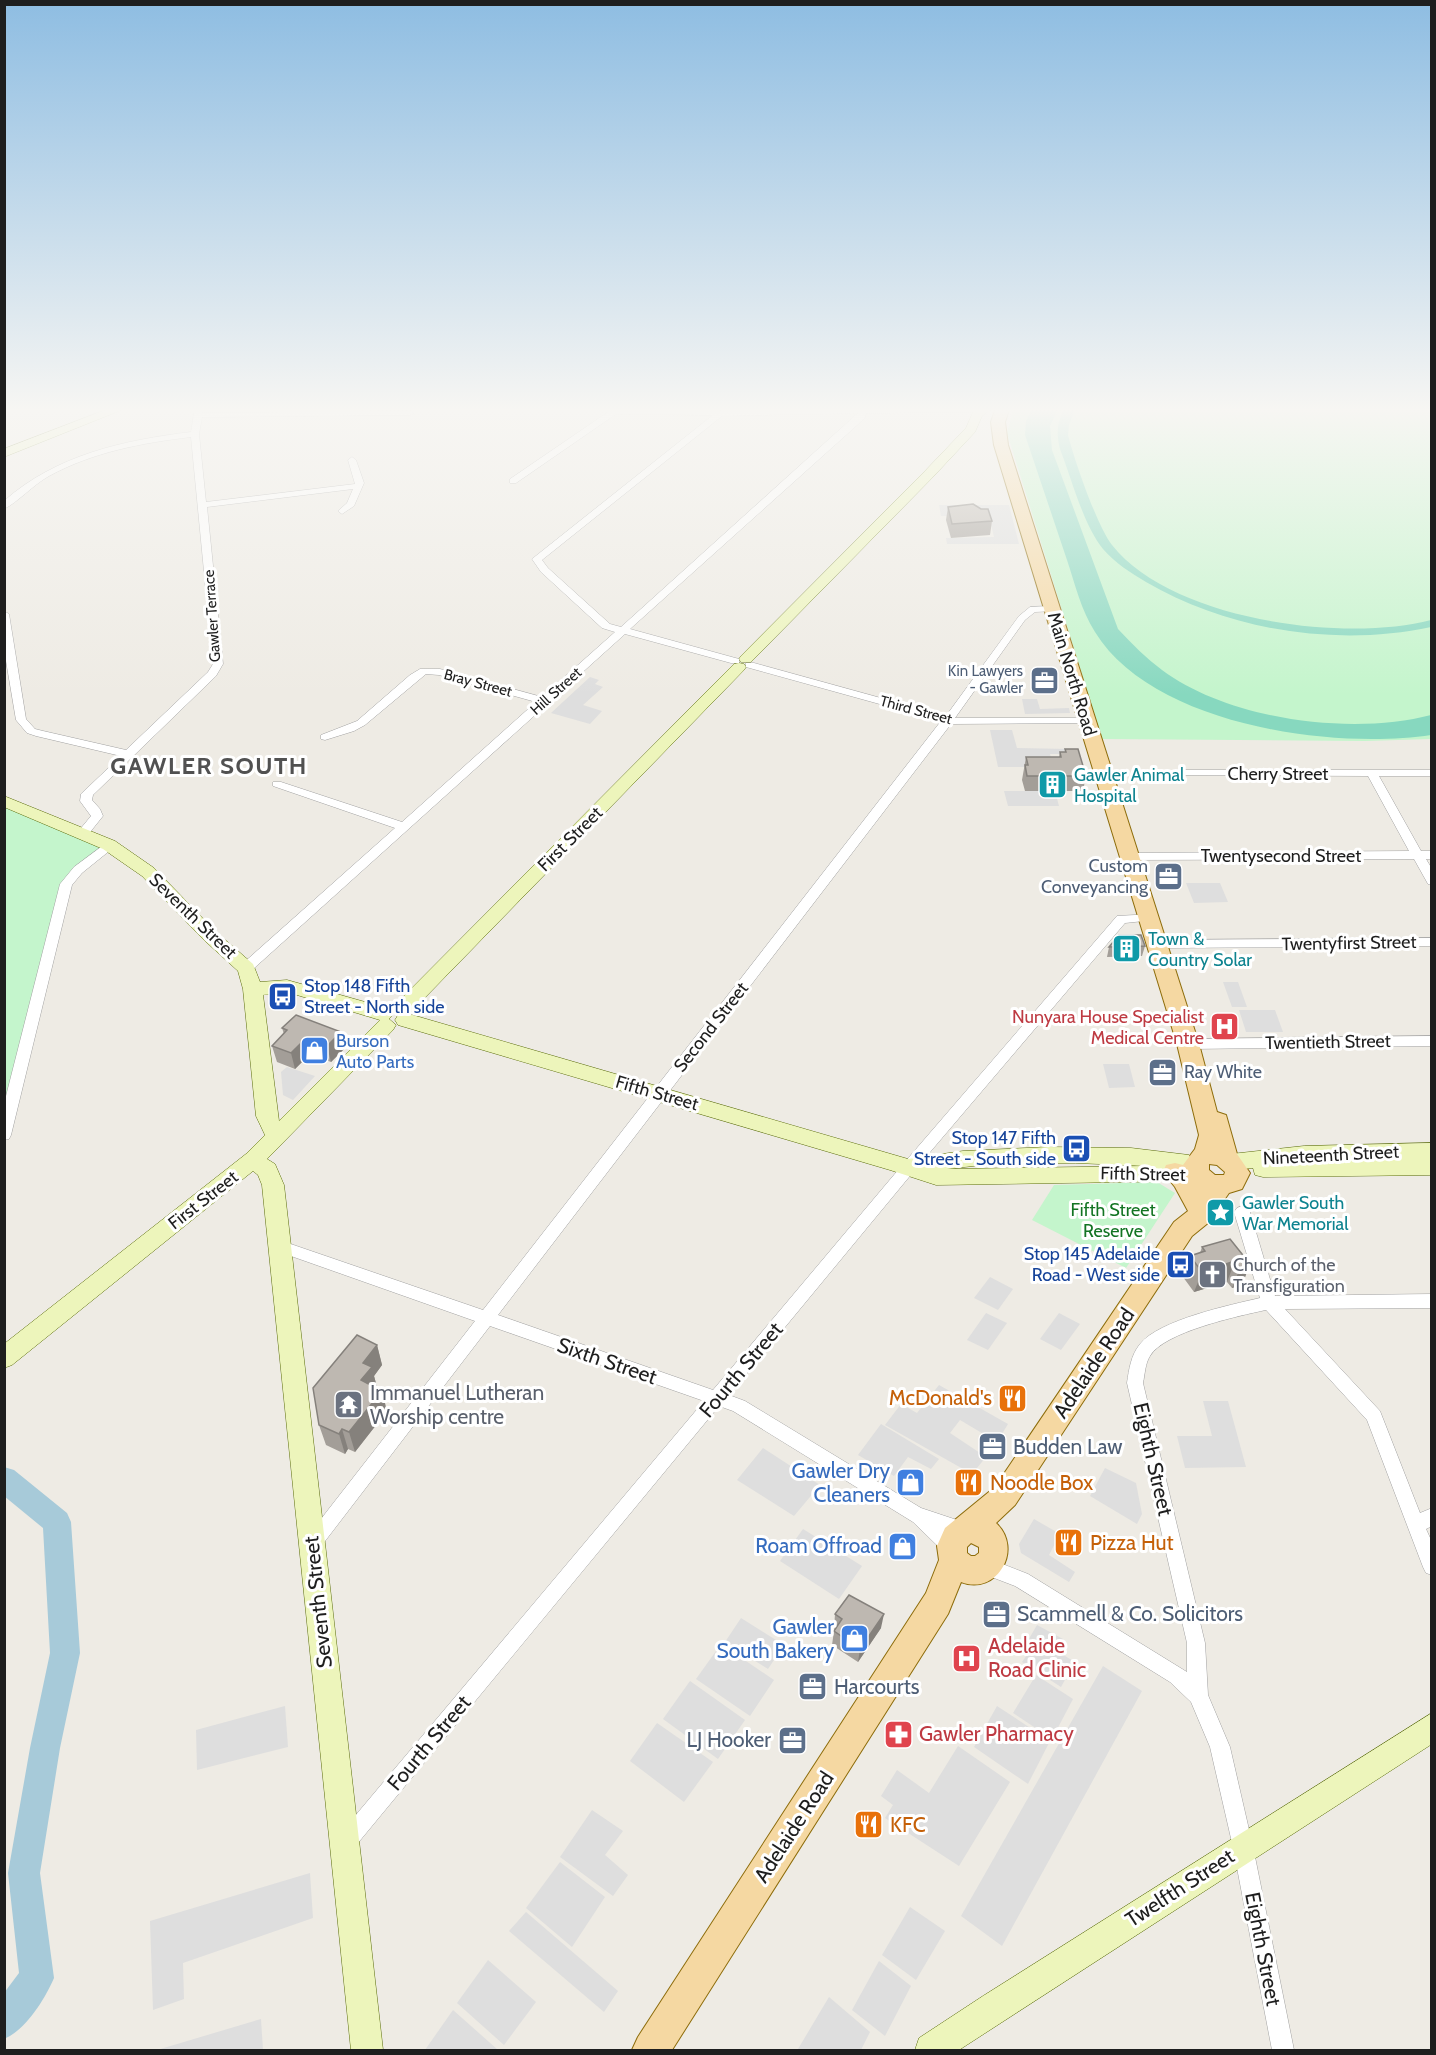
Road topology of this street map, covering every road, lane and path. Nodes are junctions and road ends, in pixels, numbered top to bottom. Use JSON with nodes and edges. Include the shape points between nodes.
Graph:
{"nodes":[{"id":1,"x":219,"y":503,"type":"edge"},
{"id":2,"x":351,"y":503,"type":"edge"},
{"id":3,"x":606,"y":503,"type":"edge"},
{"id":4,"x":765,"y":503,"type":"edge"},
{"id":5,"x":900,"y":503,"type":"edge"},
{"id":6,"x":1019,"y":503,"type":"edge"},
{"id":7,"x":202,"y":505,"type":"joint"},
{"id":8,"x":342,"y":511,"type":"dead end"},
{"id":9,"x":1051,"y":609,"type":"junction"},
{"id":10,"x":4,"y":614,"type":"edge"},
{"id":11,"x":623,"y":631,"type":"junction"},
{"id":12,"x":742,"y":663,"type":"junction"},
{"id":13,"x":544,"y":701,"type":"junction"},
{"id":14,"x":948,"y":720,"type":"junction"},
{"id":15,"x":1086,"y":721,"type":"junction"},
{"id":16,"x":325,"y":737,"type":"dead end"},
{"id":17,"x":128,"y":754,"type":"junction"},
{"id":18,"x":1184,"y":773,"type":"dead end"},
{"id":19,"x":1431,"y":773,"type":"edge"},
{"id":20,"x":1372,"y":774,"type":"junction"},
{"id":21,"x":278,"y":784,"type":"dead end"},
{"id":22,"x":4,"y":801,"type":"edge"},
{"id":23,"x":405,"y":827,"type":"junction"},
{"id":24,"x":83,"y":833,"type":"junction"},
{"id":25,"x":109,"y":845,"type":"junction"},
{"id":26,"x":1418,"y":855,"type":"junction"},
{"id":27,"x":1431,"y":855,"type":"edge"},
{"id":28,"x":1130,"y":857,"type":"junction"},
{"id":29,"x":1431,"y":881,"type":"edge"},
{"id":30,"x":1149,"y":917,"type":"junction"},
{"id":31,"x":1431,"y":942,"type":"edge"},
{"id":32,"x":1158,"y":944,"type":"junction"},
{"id":33,"x":246,"y":968,"type":"junction"},
{"id":34,"x":253,"y":989,"type":"junction"},
{"id":35,"x":394,"y":1017,"type":"junction"},
{"id":36,"x":1431,"y":1041,"type":"edge"},
{"id":37,"x":1188,"y":1044,"type":"junction"},
{"id":38,"x":659,"y":1094,"type":"junction"},
{"id":39,"x":279,"y":1134,"type":"junction"},
{"id":40,"x":4,"y":1135,"type":"edge"},
{"id":41,"x":1431,"y":1151,"type":"edge"},
{"id":42,"x":253,"y":1160,"type":"junction"},
{"id":43,"x":909,"y":1167,"type":"junction"},
{"id":44,"x":1431,"y":1167,"type":"edge"},
{"id":45,"x":1209,"y":1173,"type":"junction"},
{"id":46,"x":1242,"y":1212,"type":"dead end"},
{"id":47,"x":279,"y":1246,"type":"junction"},
{"id":48,"x":1431,"y":1301,"type":"edge"},
{"id":49,"x":1269,"y":1303,"type":"junction"},
{"id":50,"x":486,"y":1320,"type":"junction"},
{"id":51,"x":4,"y":1358,"type":"edge"},
{"id":52,"x":718,"y":1398,"type":"junction"},
{"id":53,"x":1424,"y":1520,"type":"edge"},
{"id":54,"x":312,"y":1545,"type":"junction"},
{"id":55,"x":973,"y":1549,"type":"junction"},
{"id":56,"x":1431,"y":1567,"type":"edge"},
{"id":57,"x":1198,"y":1695,"type":"junction"},
{"id":58,"x":1431,"y":1727,"type":"edge"},
{"id":59,"x":344,"y":1844,"type":"junction"},
{"id":60,"x":1243,"y":1847,"type":"junction"},
{"id":61,"x":367,"y":2050,"type":"edge"},
{"id":62,"x":651,"y":2050,"type":"edge"},
{"id":63,"x":931,"y":2050,"type":"edge"},
{"id":64,"x":1282,"y":2050,"type":"edge"}],
"edges":[{"from":1,"to":7,"type":"street"},
{"from":2,"to":8,"type":"street"},
{"from":3,"to":11,"type":"street","name":"Third Street","via":[[537,559],[544,570],[606,626]]},
{"from":4,"to":11,"type":"street","name":"Hill Street"},
{"from":5,"to":12,"type":"street","name":"First Street"},
{"from":6,"to":9,"type":"main road","name":"Main North Road"},
{"from":7,"to":17,"type":"street","name":"Gawler Terrace","via":[[219,664]]},
{"from":9,"to":14,"type":"street","name":"Second Street","via":[[1027,613]]},
{"from":9,"to":15,"type":"main road","name":"Main North Road"},
{"from":10,"to":17,"type":"street","via":[[21,720],[26,726],[40,734]]},
{"from":11,"to":12,"type":"street","name":"Third Street"},
{"from":11,"to":13,"type":"street","name":"Hill Street"},
{"from":12,"to":14,"type":"street","name":"Third Street"},
{"from":12,"to":35,"type":"street","name":"First Street"},
{"from":13,"to":16,"type":"street","name":"Bray Street","via":[[424,671],[361,723]]},
{"from":13,"to":23,"type":"street","name":"Hill Street"},
{"from":14,"to":15,"type":"street","name":"Third Street"},
{"from":14,"to":38,"type":"street","name":"Second Street"},
{"from":15,"to":28,"type":"main road","name":"Main North Road"},
{"from":17,"to":24,"type":"street","name":"Gawler Terrace","via":[[87,794],[86,801],[97,816]]},
{"from":18,"to":20,"type":"street","name":"Cherry Street"},
{"from":19,"to":20,"type":"street","name":"Cherry Street"},
{"from":20,"to":26,"type":"street"},
{"from":21,"to":23,"type":"street"},
{"from":22,"to":24,"type":"street","name":"Seventh Street"},
{"from":23,"to":33,"type":"street","name":"Hill Street"},
{"from":24,"to":25,"type":"street","name":"Seventh Street"},
{"from":25,"to":33,"type":"street","name":"Seventh Street","via":[[148,872]]},
{"from":25,"to":40,"type":"street","via":[[66,884]]},
{"from":26,"to":27,"type":"street","name":"Twentysecond Street"},
{"from":26,"to":28,"type":"street","name":"Twentysecond Street"},
{"from":26,"to":29,"type":"street"},
{"from":28,"to":30,"type":"main road","name":"Main North Road"},
{"from":30,"to":32,"type":"main road","name":"Main North Road"},
{"from":30,"to":43,"type":"street","name":"Fourth Street","via":[[1121,919]]},
{"from":31,"to":32,"type":"street","name":"Twentyfirst Street"},
{"from":32,"to":37,"type":"main road","name":"Main North Road"},
{"from":33,"to":34,"type":"street","name":"Seventh Street"},
{"from":34,"to":35,"type":"street","name":"Fifth Street","via":[[286,986]]},
{"from":34,"to":39,"type":"street","name":"Seventh Street","via":[[266,1116]]},
{"from":35,"to":38,"type":"street","name":"Fifth Street"},
{"from":35,"to":39,"type":"street","name":"First Street"},
{"from":36,"to":37,"type":"street","name":"Twentieth Street"},
{"from":37,"to":45,"type":"main road","via":[[1222,1132]]},
{"from":38,"to":43,"type":"street","name":"Fifth Street"},
{"from":38,"to":50,"type":"street","name":"Second Street"},
{"from":39,"to":42,"type":"street","name":"First Street"},
{"from":41,"to":45,"type":"street","name":"Nineteenth Street","via":[[1304,1154]]},
{"from":42,"to":47,"type":"street","name":"Seventh Street","via":[[267,1170],[273,1185]]},
{"from":42,"to":51,"type":"street","name":"First Street"},
{"from":43,"to":45,"type":"street","name":"Fifth Street","via":[[936,1177]]},
{"from":43,"to":52,"type":"street","name":"Fourth Street"},
{"from":44,"to":45,"type":"street","name":"Nineteenth Street"},
{"from":45,"to":55,"type":"main road","name":"Adelaide Road","via":[[1199,1216],[1183,1229]]},
{"from":46,"to":49,"type":"street"},
{"from":47,"to":50,"type":"street","name":"Sixth Street"},
{"from":47,"to":54,"type":"street","name":"Seventh Street"},
{"from":48,"to":49,"type":"street"},
{"from":49,"to":53,"type":"street","via":[[1374,1416]]},
{"from":49,"to":57,"type":"street","name":"Eighth Street","via":[[1174,1331],[1149,1345],[1139,1358],[1135,1383],[1196,1643]]},
{"from":50,"to":52,"type":"street","name":"Sixth Street"},
{"from":50,"to":54,"type":"street","name":"Second Street"},
{"from":52,"to":55,"type":"street","name":"Sixth Street","via":[[739,1406]]},
{"from":52,"to":59,"type":"street","name":"Fourth Street"},
{"from":53,"to":56,"type":"street"},
{"from":54,"to":59,"type":"street","name":"Seventh Street"},
{"from":55,"to":57,"type":"street","via":[[1177,1675]]},
{"from":55,"to":62,"type":"main road","name":"Adelaide Road"},
{"from":57,"to":60,"type":"street","name":"Eighth Street","via":[[1220,1747]]},
{"from":58,"to":60,"type":"street","name":"Twelfth Street"},
{"from":59,"to":61,"type":"street","name":"Seventh Street"},
{"from":60,"to":63,"type":"street","name":"Twelfth Street"},
{"from":60,"to":64,"type":"street","name":"Eighth Street"}]}
